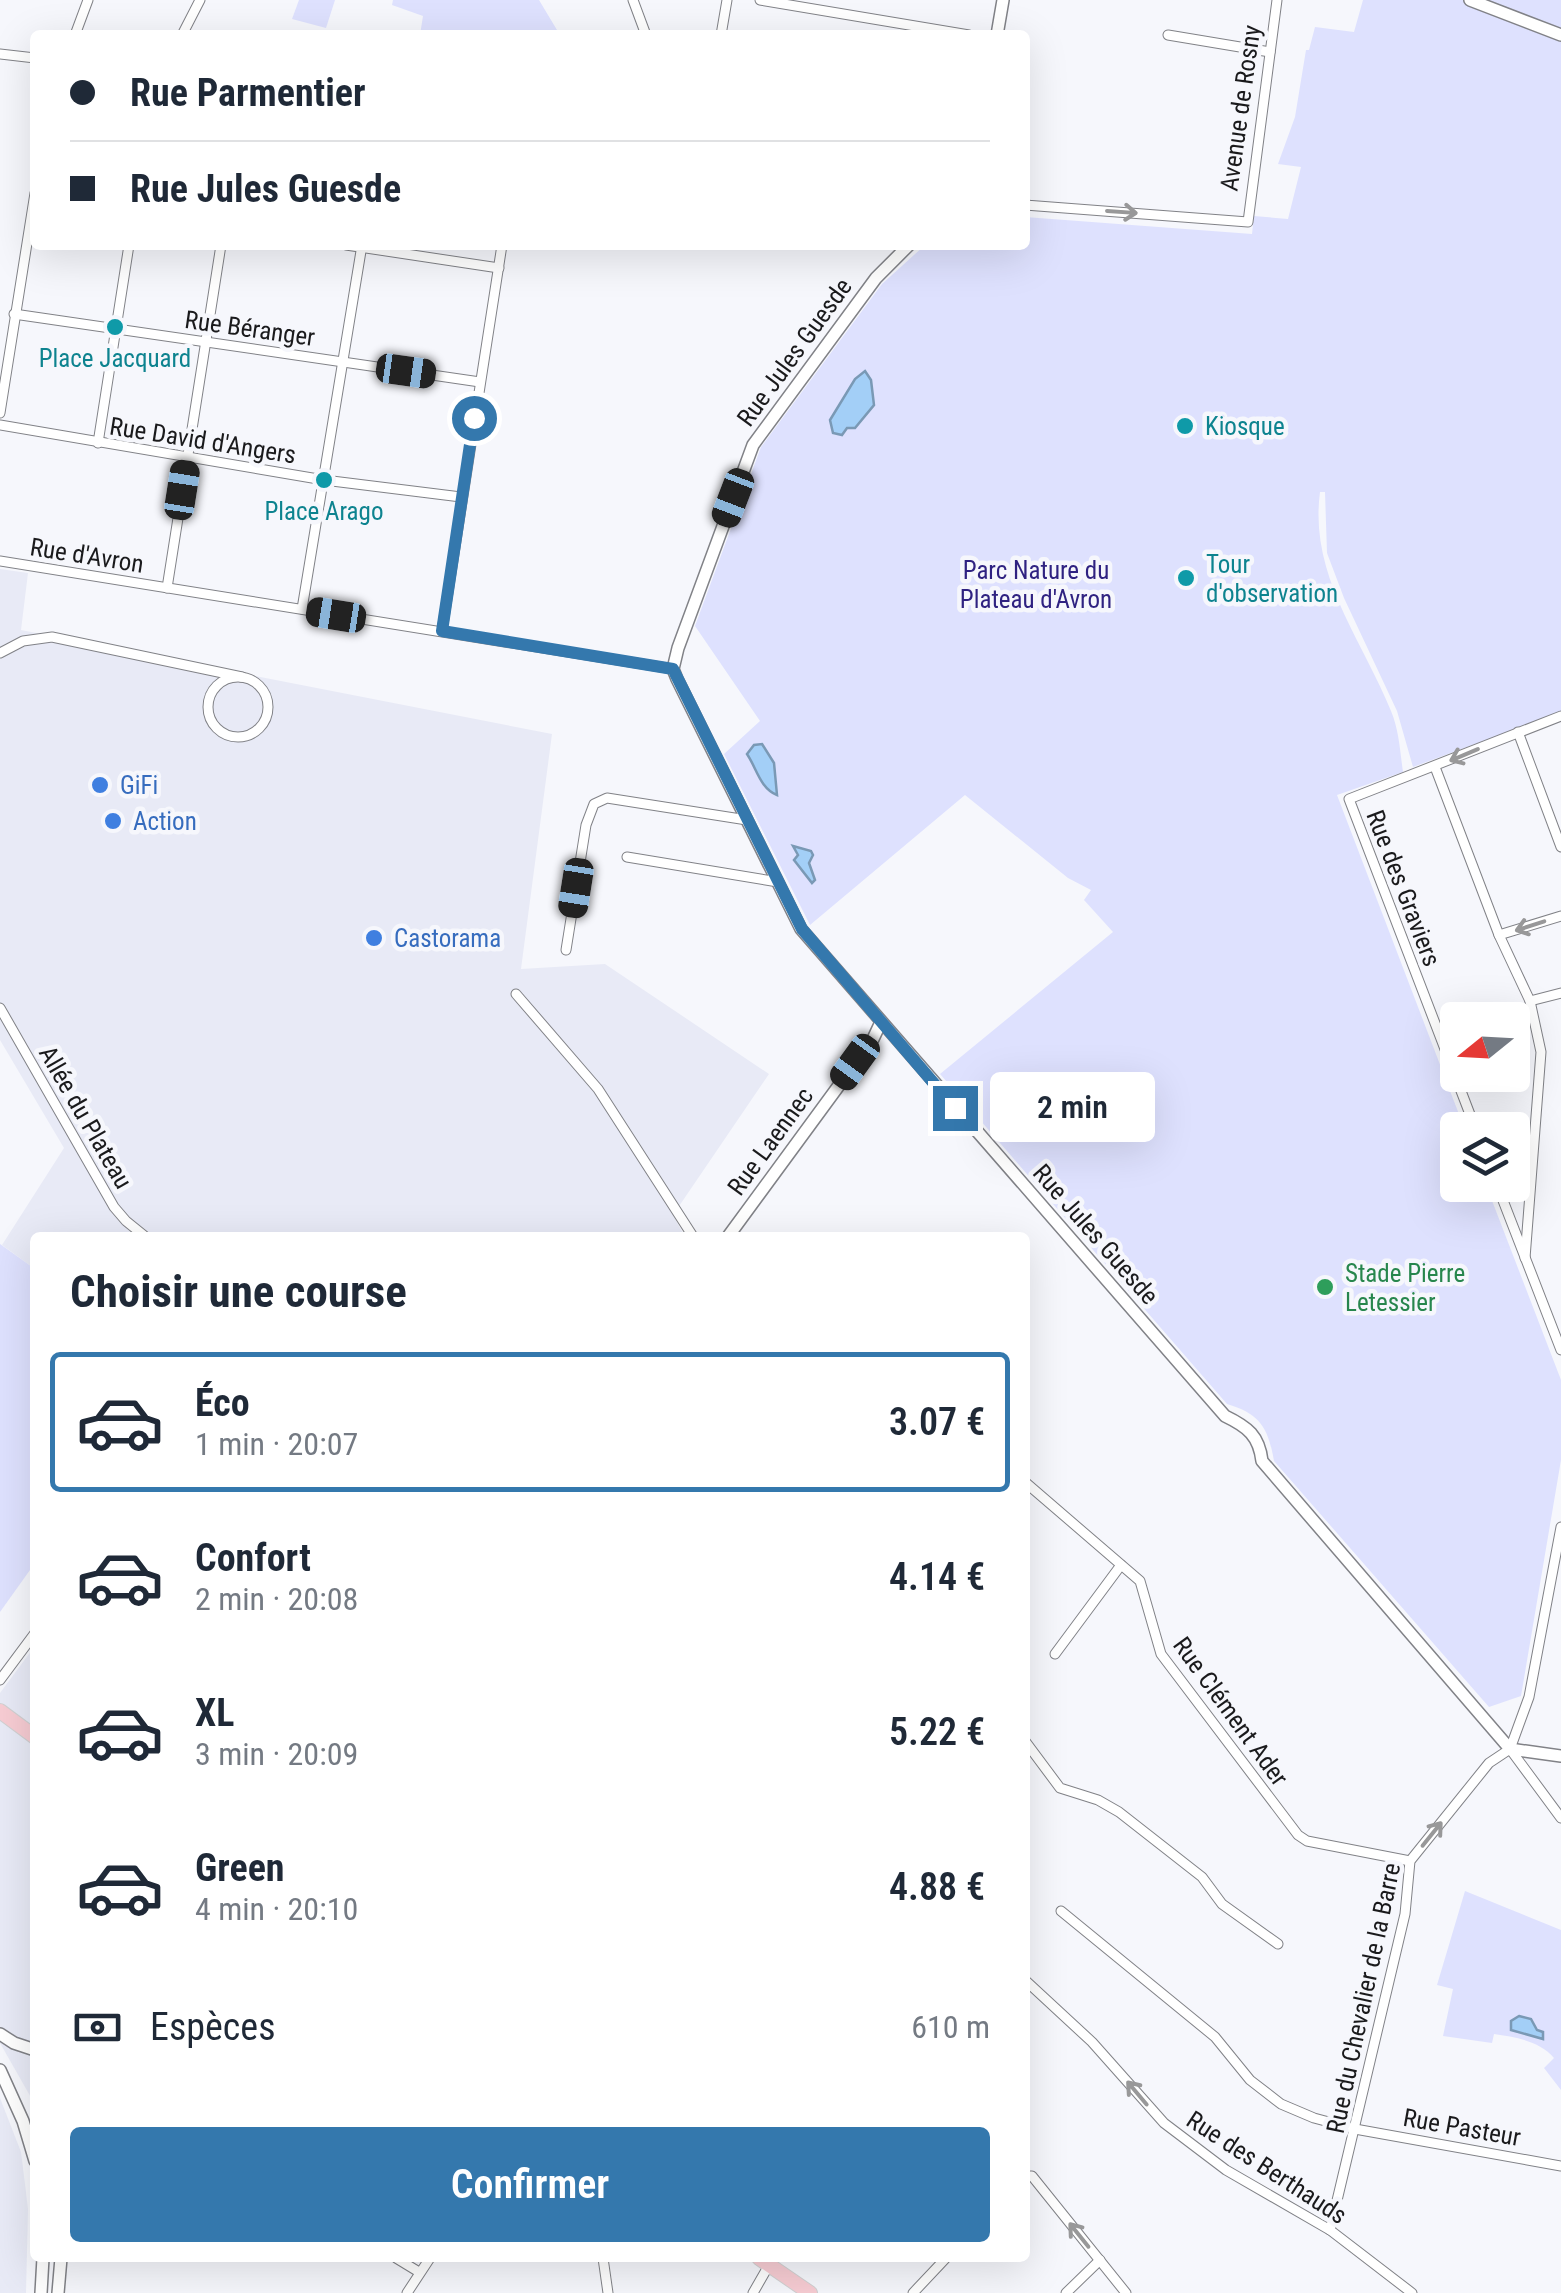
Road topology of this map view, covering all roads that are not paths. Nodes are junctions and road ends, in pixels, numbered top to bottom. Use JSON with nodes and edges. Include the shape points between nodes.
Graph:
{"nodes":[{"id":1,"x":88,"y":0,"type":"edge"},
{"id":2,"x":200,"y":0,"type":"edge"},
{"id":3,"x":633,"y":0,"type":"edge"},
{"id":4,"x":727,"y":0,"type":"edge"},
{"id":5,"x":760,"y":0,"type":"edge"},
{"id":6,"x":1003,"y":0,"type":"edge"},
{"id":7,"x":1276,"y":0,"type":"edge"},
{"id":8,"x":1470,"y":0,"type":"edge"},
{"id":9,"x":78,"y":30,"type":"edge"},
{"id":10,"x":185,"y":30,"type":"edge"},
{"id":11,"x":644,"y":30,"type":"edge"},
{"id":12,"x":722,"y":30,"type":"edge"},
{"id":13,"x":939,"y":30,"type":"edge"},
{"id":14,"x":998,"y":30,"type":"edge"},
{"id":15,"x":1168,"y":35,"type":"dead end"},
{"id":16,"x":1561,"y":35,"type":"edge"},
{"id":17,"x":1270,"y":52,"type":"junction"},
{"id":18,"x":0,"y":54,"type":"edge"},
{"id":19,"x":30,"y":57,"type":"edge"},
{"id":20,"x":1030,"y":205,"type":"edge"},
{"id":21,"x":30,"y":222,"type":"edge"},
{"id":22,"x":128,"y":250,"type":"edge"},
{"id":23,"x":220,"y":250,"type":"edge"},
{"id":24,"x":361,"y":250,"type":"edge"},
{"id":25,"x":387,"y":250,"type":"edge"},
{"id":26,"x":501,"y":250,"type":"edge"},
{"id":27,"x":904,"y":250,"type":"edge"},
{"id":28,"x":499,"y":268,"type":"junction"},
{"id":29,"x":14,"y":314,"type":"junction"},
{"id":30,"x":115,"y":328,"type":"junction"},
{"id":31,"x":206,"y":342,"type":"junction"},
{"id":32,"x":342,"y":361,"type":"junction"},
{"id":33,"x":480,"y":382,"type":"junction"},
{"id":34,"x":0,"y":413,"type":"edge"},
{"id":35,"x":0,"y":425,"type":"edge"},
{"id":36,"x":98,"y":443,"type":"junction"},
{"id":37,"x":188,"y":458,"type":"junction"},
{"id":38,"x":324,"y":480,"type":"junction"},
{"id":39,"x":461,"y":497,"type":"junction"},
{"id":40,"x":0,"y":561,"type":"edge"},
{"id":41,"x":167,"y":588,"type":"junction"},
{"id":42,"x":302,"y":609,"type":"junction"},
{"id":43,"x":442,"y":631,"type":"junction"},
{"id":44,"x":0,"y":653,"type":"edge"},
{"id":45,"x":196,"y":668,"type":"junction"},
{"id":46,"x":673,"y":669,"type":"junction"},
{"id":47,"x":242,"y":677,"type":"junction"},
{"id":48,"x":210,"y":695,"type":"junction"},
{"id":49,"x":1561,"y":716,"type":"edge"},
{"id":50,"x":1518,"y":732,"type":"junction"},
{"id":51,"x":1433,"y":767,"type":"junction"},
{"id":52,"x":747,"y":820,"type":"junction"},
{"id":53,"x":1561,"y":846,"type":"edge"},
{"id":54,"x":627,"y":857,"type":"dead end"},
{"id":55,"x":778,"y":882,"type":"junction"},
{"id":56,"x":1561,"y":916,"type":"edge"},
{"id":57,"x":1498,"y":934,"type":"junction"},
{"id":58,"x":566,"y":950,"type":"dead end"},
{"id":59,"x":1561,"y":992,"type":"edge"},
{"id":60,"x":516,"y":994,"type":"dead end"},
{"id":61,"x":1530,"y":1001,"type":"junction"},
{"id":62,"x":0,"y":1008,"type":"edge"},
{"id":63,"x":881,"y":1022,"type":"junction"},
{"id":64,"x":1469,"y":1112,"type":"edge"},
{"id":65,"x":1504,"y":1202,"type":"edge"},
{"id":66,"x":140,"y":1232,"type":"edge"},
{"id":67,"x":690,"y":1232,"type":"edge"},
{"id":68,"x":731,"y":1232,"type":"edge"},
{"id":69,"x":1525,"y":1258,"type":"junction"},
{"id":70,"x":1561,"y":1350,"type":"edge"},
{"id":71,"x":1030,"y":1486,"type":"edge"},
{"id":72,"x":1561,"y":1527,"type":"edge"},
{"id":73,"x":1121,"y":1565,"type":"junction"},
{"id":74,"x":30,"y":1640,"type":"edge"},
{"id":75,"x":1055,"y":1654,"type":"dead end"},
{"id":76,"x":0,"y":1680,"type":"edge"},
{"id":77,"x":0,"y":1712,"type":"edge"},
{"id":78,"x":30,"y":1733,"type":"edge"},
{"id":79,"x":1030,"y":1748,"type":"edge"},
{"id":80,"x":1510,"y":1749,"type":"junction"},
{"id":81,"x":1561,"y":1756,"type":"edge"},
{"id":82,"x":1561,"y":1818,"type":"edge"},
{"id":83,"x":1410,"y":1861,"type":"junction"},
{"id":84,"x":1061,"y":1911,"type":"dead end"},
{"id":85,"x":1278,"y":1944,"type":"dead end"},
{"id":86,"x":1030,"y":1985,"type":"edge"},
{"id":87,"x":0,"y":2034,"type":"edge"},
{"id":88,"x":30,"y":2048,"type":"edge"},
{"id":89,"x":0,"y":2070,"type":"edge"},
{"id":90,"x":1355,"y":2129,"type":"junction"},
{"id":91,"x":30,"y":2144,"type":"edge"},
{"id":92,"x":1561,"y":2166,"type":"edge"},
{"id":93,"x":1030,"y":2177,"type":"edge"},
{"id":94,"x":1330,"y":2230,"type":"junction"},
{"id":95,"x":1100,"y":2260,"type":"junction"},
{"id":96,"x":44,"y":2262,"type":"edge"},
{"id":97,"x":61,"y":2262,"type":"edge"},
{"id":98,"x":403,"y":2262,"type":"edge"},
{"id":99,"x":427,"y":2262,"type":"edge"},
{"id":100,"x":604,"y":2262,"type":"edge"},
{"id":101,"x":764,"y":2262,"type":"edge"},
{"id":102,"x":765,"y":2262,"type":"edge"},
{"id":103,"x":939,"y":2262,"type":"edge"},
{"id":104,"x":420,"y":2272,"type":"junction"},
{"id":105,"x":41,"y":2293,"type":"edge"},
{"id":106,"x":58,"y":2293,"type":"edge"},
{"id":107,"x":407,"y":2293,"type":"edge"},
{"id":108,"x":608,"y":2293,"type":"edge"},
{"id":109,"x":753,"y":2293,"type":"edge"},
{"id":110,"x":810,"y":2293,"type":"edge"},
{"id":111,"x":913,"y":2293,"type":"edge"},
{"id":112,"x":1066,"y":2293,"type":"edge"},
{"id":113,"x":1126,"y":2293,"type":"edge"},
{"id":114,"x":1412,"y":2293,"type":"edge"}],
"edges":[{"from":1,"to":9,"type":"street"},
{"from":2,"to":10,"type":"street"},
{"from":3,"to":11,"type":"street"},
{"from":4,"to":12,"type":"street"},
{"from":5,"to":13,"type":"street"},
{"from":6,"to":14,"type":"street"},
{"from":7,"to":17,"type":"street","name":"Avenue de Rosny"},
{"from":8,"to":16,"type":"street"},
{"from":15,"to":17,"type":"street"},
{"from":20,"to":17,"type":"street","name":"Avenue de Rosny","one_way":true,"via":[[1248,222]]},
{"from":18,"to":19,"type":"street"},
{"from":21,"to":29,"type":"street"},
{"from":22,"to":30,"type":"street"},
{"from":23,"to":31,"type":"street"},
{"from":24,"to":32,"type":"street"},
{"from":25,"to":28,"type":"street"},
{"from":26,"to":28,"type":"street"},
{"from":27,"to":46,"type":"street","name":"Rue Jules Guesde","via":[[753,445]]},
{"from":28,"to":33,"type":"street"},
{"from":29,"to":30,"type":"street","name":"Rue Béranger"},
{"from":29,"to":34,"type":"street"},
{"from":30,"to":31,"type":"street","name":"Rue Béranger"},
{"from":30,"to":36,"type":"street"},
{"from":31,"to":32,"type":"street","name":"Rue Béranger"},
{"from":31,"to":37,"type":"street"},
{"from":32,"to":33,"type":"street","name":"Rue Béranger"},
{"from":32,"to":38,"type":"street"},
{"from":33,"to":39,"type":"street"},
{"from":35,"to":36,"type":"street","name":"Rue David d'Angers"},
{"from":36,"to":37,"type":"street","name":"Rue David d'Angers"},
{"from":37,"to":38,"type":"street","name":"Rue David d'Angers"},
{"from":37,"to":41,"type":"street"},
{"from":38,"to":39,"type":"street","name":"Rue David d'Angers"},
{"from":38,"to":42,"type":"street"},
{"from":39,"to":43,"type":"street"},
{"from":40,"to":41,"type":"street","name":"Rue d'Avron"},
{"from":41,"to":42,"type":"street","name":"Rue d'Avron"},
{"from":42,"to":43,"type":"street","name":"Rue d'Avron"},
{"from":43,"to":46,"type":"street","name":"Rue d'Avron"},
{"from":44,"to":45,"type":"street","via":[[52,637]]},
{"from":45,"to":47,"type":"street"},
{"from":45,"to":48,"type":"street"},
{"from":46,"to":52,"type":"street","name":"Rue Jules Guesde"},
{"from":47,"to":48,"type":"street","via":[[222,681]]},
{"from":47,"to":48,"type":"street","via":[[260,686],[268,705],[255,731],[237,738],[222,732],[209,713]]},
{"from":49,"to":50,"type":"street"},
{"from":50,"to":51,"type":"street","one_way":true},
{"from":50,"to":53,"type":"street"},
{"from":51,"to":57,"type":"street"},
{"from":51,"to":64,"type":"street","name":"Rue des Graviers","via":[[1348,799]]},
{"from":52,"to":55,"type":"street","name":"Rue Jules Guesde"},
{"from":52,"to":58,"type":"street","via":[[607,798],[594,804]]},
{"from":54,"to":55,"type":"street"},
{"from":55,"to":63,"type":"street","name":"Rue Jules Guesde","via":[[802,929]]},
{"from":56,"to":57,"type":"street","one_way":true},
{"from":57,"to":61,"type":"street"},
{"from":59,"to":61,"type":"street"},
{"from":60,"to":67,"type":"street","via":[[598,1089]]},
{"from":61,"to":69,"type":"street","via":[[1541,1052]]},
{"from":62,"to":66,"type":"street","name":"Allée du Plateau","via":[[114,1206]]},
{"from":63,"to":68,"type":"street","name":"Rue Laennec"},
{"from":63,"to":80,"type":"street","name":"Rue Jules Guesde","via":[[1226,1416],[1252,1431],[1262,1461]]},
{"from":65,"to":69,"type":"street"},
{"from":69,"to":70,"type":"street"},
{"from":71,"to":73,"type":"street","name":"Rue Clément Ader"},
{"from":72,"to":80,"type":"street","via":[[1529,1697]]},
{"from":73,"to":75,"type":"street"},
{"from":73,"to":83,"type":"street","name":"Rue Clément Ader","via":[[1140,1581],[1162,1654],[1298,1835]]},
{"from":74,"to":76,"type":"street"},
{"from":77,"to":78,"type":"main road"},
{"from":79,"to":85,"type":"street","via":[[1062,1789],[1119,1812]]},
{"from":80,"to":81,"type":"street"},
{"from":80,"to":82,"type":"street"},
{"from":83,"to":80,"type":"street","name":"Rue du Chevalier de la Barre","one_way":true,"via":[[1488,1763]]},
{"from":83,"to":90,"type":"street","name":"Rue du Chevalier de la Barre","via":[[1405,1914]]},
{"from":84,"to":90,"type":"street","name":"Rue Pasteur","via":[[1215,2037],[1280,2104]]},
{"from":94,"to":86,"type":"street","name":"Rue des Berthauds","one_way":true,"via":[[1226,2170],[1164,2124]]},
{"from":87,"to":88,"type":"street"},
{"from":89,"to":91,"type":"street"},
{"from":90,"to":92,"type":"street","name":"Rue Pasteur"},
{"from":90,"to":94,"type":"street","name":"Rue du Chevalier de la Barre"},
{"from":95,"to":93,"type":"street","one_way":true},
{"from":94,"to":114,"type":"street","name":"Rue des Berthauds"},
{"from":95,"to":112,"type":"street"},
{"from":95,"to":113,"type":"street"},
{"from":96,"to":105,"type":"street"},
{"from":97,"to":106,"type":"street"},
{"from":98,"to":104,"type":"street"},
{"from":99,"to":104,"type":"street"},
{"from":100,"to":108,"type":"street"},
{"from":101,"to":109,"type":"street"},
{"from":102,"to":110,"type":"main road"},
{"from":103,"to":111,"type":"street"},
{"from":104,"to":107,"type":"street"}]}
